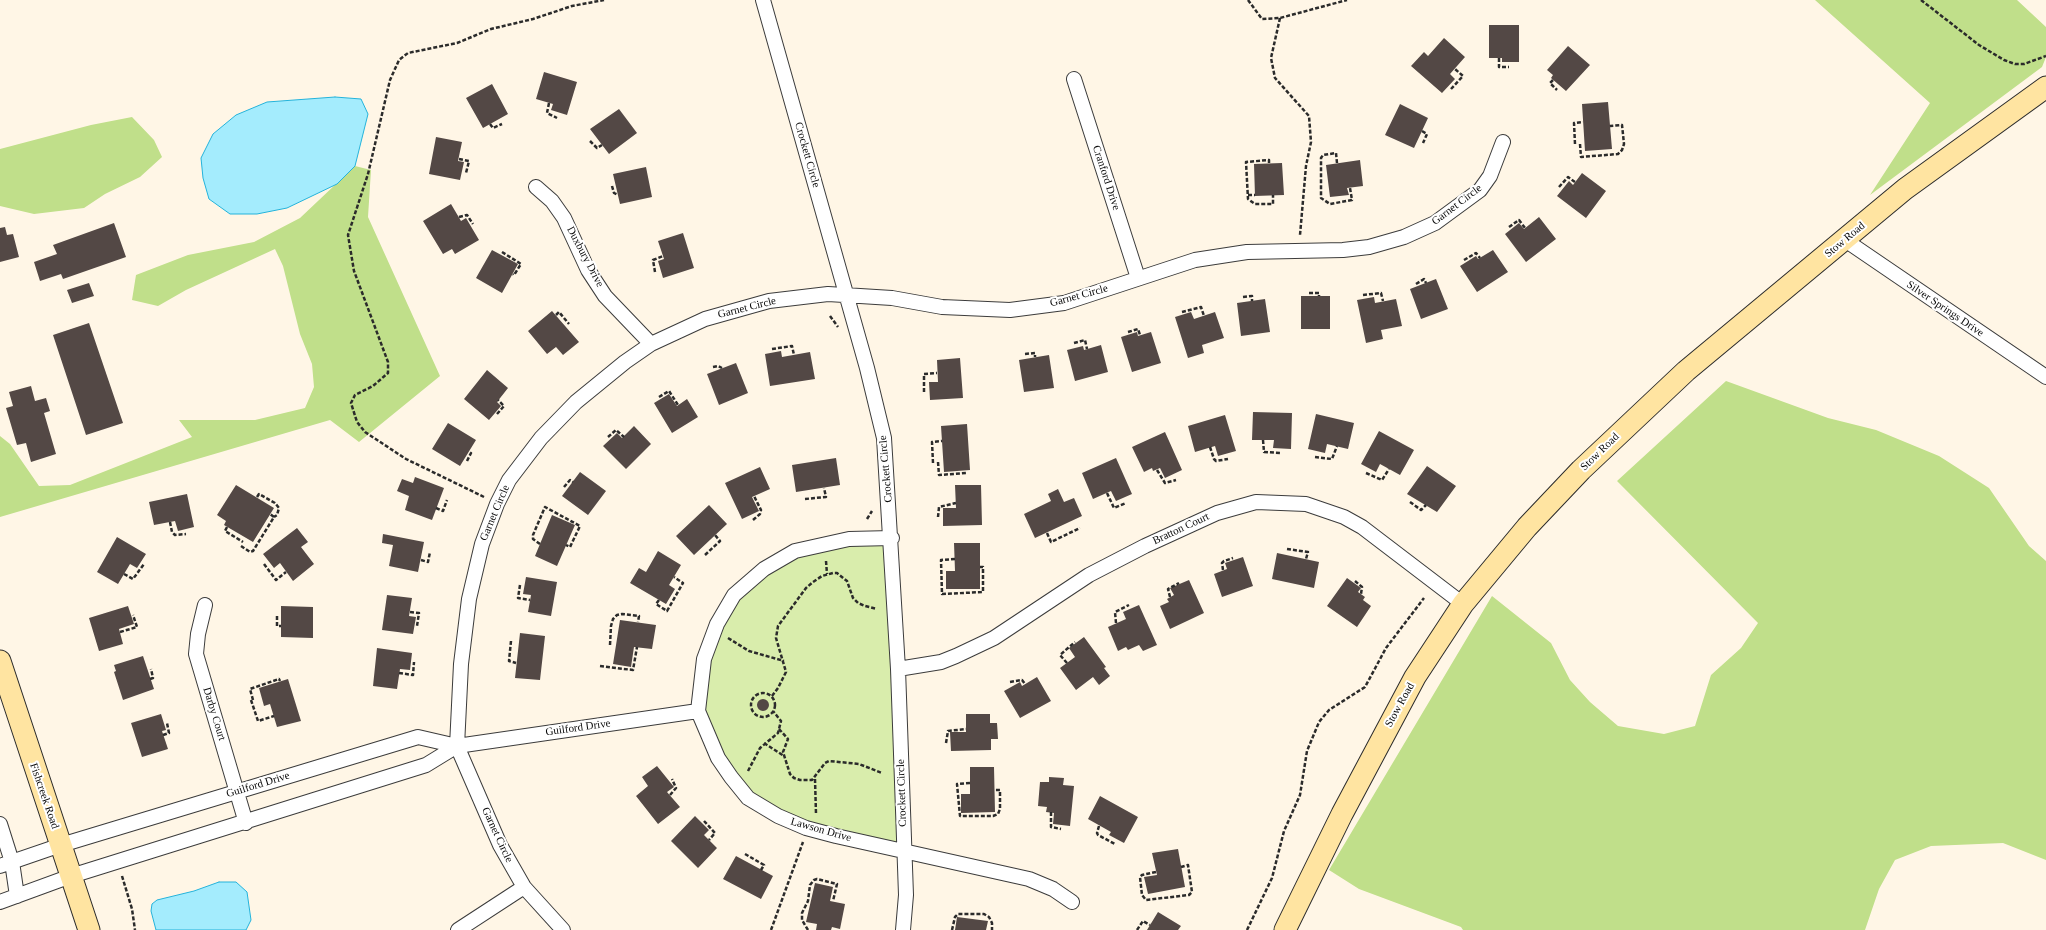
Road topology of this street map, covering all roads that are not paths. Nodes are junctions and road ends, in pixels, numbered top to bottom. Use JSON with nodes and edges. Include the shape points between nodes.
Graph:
{"nodes":[{"id":1,"x":763,"y":0,"type":"edge"},
{"id":2,"x":1074,"y":79,"type":"dead end"},
{"id":3,"x":2046,"y":86,"type":"edge"},
{"id":4,"x":1503,"y":142,"type":"dead end"},
{"id":5,"x":536,"y":187,"type":"dead end"},
{"id":6,"x":1845,"y":240,"type":"junction"},
{"id":7,"x":1138,"y":278,"type":"junction"},
{"id":8,"x":846,"y":295,"type":"junction"},
{"id":9,"x":651,"y":344,"type":"junction"},
{"id":10,"x":2046,"y":377,"type":"edge"},
{"id":11,"x":892,"y":538,"type":"junction"},
{"id":12,"x":1463,"y":604,"type":"junction"},
{"id":13,"x":205,"y":605,"type":"dead end"},
{"id":14,"x":0,"y":661,"type":"edge"},
{"id":15,"x":898,"y":669,"type":"junction"},
{"id":16,"x":698,"y":711,"type":"junction"},
{"id":17,"x":457,"y":746,"type":"junction"},
{"id":18,"x":237,"y":791,"type":"junction"},
{"id":19,"x":246,"y":823,"type":"junction"},
{"id":20,"x":0,"y":824,"type":"edge"},
{"id":21,"x":61,"y":844,"type":"junction"},
{"id":22,"x":904,"y":851,"type":"junction"},
{"id":23,"x":6,"y":864,"type":"edge"},
{"id":24,"x":71,"y":876,"type":"junction"},
{"id":25,"x":524,"y":887,"type":"junction"},
{"id":26,"x":17,"y":896,"type":"junction"},
{"id":27,"x":0,"y":902,"type":"edge"},
{"id":28,"x":1072,"y":902,"type":"dead end"},
{"id":29,"x":89,"y":930,"type":"edge"},
{"id":30,"x":458,"y":930,"type":"edge"},
{"id":31,"x":563,"y":930,"type":"edge"},
{"id":32,"x":903,"y":930,"type":"edge"},
{"id":33,"x":1285,"y":930,"type":"edge"}],
"edges":[{"from":1,"to":8,"type":"street","name":"Crockett Circle"},
{"from":2,"to":7,"type":"street","name":"Cranford Drive"},
{"from":3,"to":6,"type":"street","name":"Stow Road","via":[[1906,189]]},
{"from":4,"to":7,"type":"street","name":"Garnet Circle","via":[[1490,176],[1480,190],[1435,223],[1404,237],[1369,247],[1343,250],[1247,252],[1195,260]]},
{"from":5,"to":9,"type":"street","name":"Duxbury Drive","via":[[552,201],[564,218],[588,270],[605,296]]},
{"from":6,"to":10,"type":"street","name":"Silver Springs Drive"},
{"from":6,"to":12,"type":"street","name":"Stow Road","via":[[1686,371],[1603,448],[1527,527]]},
{"from":7,"to":8,"type":"street","name":"Garnet Circle","via":[[1064,303],[1010,310],[942,307],[892,298]]},
{"from":8,"to":9,"type":"street","name":"Garnet Circle","via":[[828,294],[769,301],[705,319]]},
{"from":8,"to":11,"type":"street","name":"Crockett Circle","via":[[884,438]]},
{"from":9,"to":17,"type":"street","name":"Garnet Circle","via":[[576,402],[541,438],[509,480],[497,504],[482,544],[469,599],[461,664]]},
{"from":11,"to":15,"type":"street","name":"Crockett Circle"},
{"from":11,"to":16,"type":"street","name":"Lawson Drive","via":[[849,539],[795,551],[764,569],[738,591],[717,624],[704,659]]},
{"from":12,"to":15,"type":"street","name":"Bratton Court","via":[[1362,527],[1344,517],[1306,504],[1256,502],[1217,513],[1185,526],[1131,553],[1089,576],[994,638],[956,656],[941,662]]},
{"from":12,"to":33,"type":"street","name":"Stow Road","via":[[1393,715]]},
{"from":13,"to":18,"type":"street","name":"Darby Court","via":[[196,654]]},
{"from":14,"to":21,"type":"street","name":"Fishcreek Road"},
{"from":15,"to":22,"type":"street","name":"Crockett Circle"},
{"from":16,"to":17,"type":"street","name":"Guilford Drive"},
{"from":16,"to":22,"type":"street","name":"Lawson Drive","via":[[718,758],[748,798],[778,816],[806,828]]},
{"from":17,"to":18,"type":"street","name":"Guilford Drive","via":[[418,737]]},
{"from":17,"to":19,"type":"street","name":"Guilford Drive","via":[[426,765]]},
{"from":17,"to":25,"type":"street","name":"Garnet Circle","via":[[500,845]]},
{"from":18,"to":19,"type":"street","name":"Darby Court"},
{"from":18,"to":21,"type":"street","name":"Guilford Drive"},
{"from":19,"to":24,"type":"street","name":"Guilford Drive"},
{"from":20,"to":23,"type":"street"},
{"from":21,"to":23,"type":"street","name":"Guilford Drive"},
{"from":21,"to":24,"type":"street","name":"Fishcreek Road"},
{"from":22,"to":28,"type":"street","name":"Lawson Drive","via":[[1029,879],[1053,889]]},
{"from":22,"to":32,"type":"street","name":"Crockett Circle","via":[[906,895]]},
{"from":23,"to":26,"type":"street"},
{"from":24,"to":26,"type":"street","name":"Guilford Drive"},
{"from":24,"to":29,"type":"street","name":"Fishcreek Road"},
{"from":25,"to":30,"type":"street"},
{"from":25,"to":31,"type":"street","name":"Garnet Circle"},
{"from":26,"to":27,"type":"street","name":"Guilford Drive"}]}
